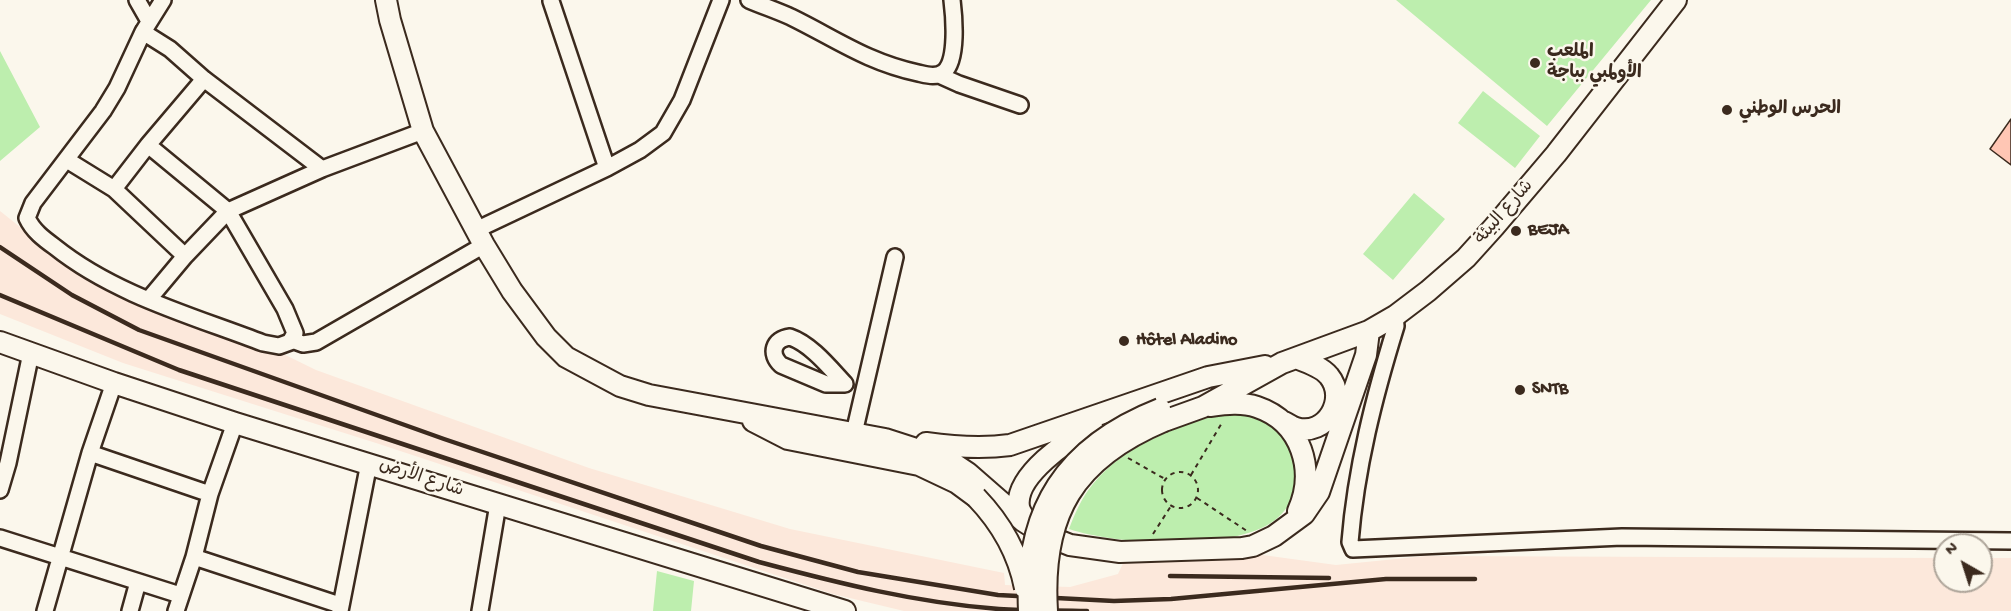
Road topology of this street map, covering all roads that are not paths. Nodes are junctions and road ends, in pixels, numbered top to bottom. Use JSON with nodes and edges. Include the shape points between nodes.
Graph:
{"nodes":[{"id":1,"x":137,"y":0,"type":"edge"},
{"id":2,"x":163,"y":0,"type":"edge"},
{"id":3,"x":386,"y":0,"type":"edge"},
{"id":4,"x":721,"y":0,"type":"edge"},
{"id":5,"x":748,"y":0,"type":"edge"},
{"id":6,"x":952,"y":0,"type":"edge"},
{"id":7,"x":1676,"y":0,"type":"edge"},
{"id":8,"x":552,"y":1,"type":"edge"},
{"id":9,"x":146,"y":26,"type":"junction"},
{"id":10,"x":939,"y":75,"type":"junction"},
{"id":11,"x":204,"y":79,"type":"junction"},
{"id":12,"x":1020,"y":105,"type":"dead end"},
{"id":13,"x":423,"y":131,"type":"junction"},
{"id":14,"x":148,"y":145,"type":"junction"},
{"id":15,"x":67,"y":160,"type":"junction"},
{"id":16,"x":607,"y":168,"type":"junction"},
{"id":17,"x":322,"y":169,"type":"junction"},
{"id":18,"x":114,"y":189,"type":"junction"},
{"id":19,"x":228,"y":211,"type":"junction"},
{"id":20,"x":480,"y":238,"type":"junction"},
{"id":21,"x":185,"y":256,"type":"junction"},
{"id":22,"x":895,"y":257,"type":"dead end"},
{"id":23,"x":149,"y":299,"type":"junction"},
{"id":24,"x":1395,"y":315,"type":"junction"},
{"id":25,"x":1369,"y":330,"type":"junction"},
{"id":26,"x":292,"y":340,"type":"junction"},
{"id":27,"x":0,"y":342,"type":"edge"},
{"id":28,"x":31,"y":353,"type":"junction"},
{"id":29,"x":1282,"y":362,"type":"junction"},
{"id":30,"x":114,"y":383,"type":"junction"},
{"id":31,"x":845,"y":384,"type":"dead end"},
{"id":32,"x":864,"y":390,"type":"junction"},
{"id":33,"x":1203,"y":407,"type":"junction"},
{"id":34,"x":1155,"y":410,"type":"junction"},
{"id":35,"x":734,"y":411,"type":"junction"},
{"id":36,"x":1340,"y":412,"type":"junction"},
{"id":37,"x":1277,"y":417,"type":"junction"},
{"id":38,"x":235,"y":423,"type":"junction"},
{"id":39,"x":1367,"y":431,"type":"junction"},
{"id":40,"x":854,"y":433,"type":"junction"},
{"id":41,"x":885,"y":439,"type":"junction"},
{"id":42,"x":90,"y":453,"type":"junction"},
{"id":43,"x":369,"y":463,"type":"junction"},
{"id":44,"x":0,"y":490,"type":"edge"},
{"id":45,"x":210,"y":494,"type":"junction"},
{"id":46,"x":498,"y":504,"type":"junction"},
{"id":47,"x":1028,"y":524,"type":"junction"},
{"id":48,"x":1284,"y":530,"type":"junction"},
{"id":49,"x":0,"y":538,"type":"edge"},
{"id":50,"x":2011,"y":541,"type":"edge"},
{"id":51,"x":61,"y":557,"type":"junction"},
{"id":52,"x":194,"y":557,"type":"junction"},
{"id":53,"x":138,"y":582,"type":"junction"},
{"id":54,"x":180,"y":595,"type":"junction"},
{"id":55,"x":810,"y":606,"type":"edge"},
{"id":56,"x":340,"y":608,"type":"edge"},
{"id":57,"x":1035,"y":610,"type":"edge"},
{"id":58,"x":45,"y":611,"type":"edge"},
{"id":59,"x":130,"y":611,"type":"edge"},
{"id":60,"x":176,"y":611,"type":"edge"},
{"id":61,"x":480,"y":611,"type":"edge"},
{"id":62,"x":845,"y":611,"type":"edge"}],
"edges":[{"from":1,"to":9,"type":"street"},
{"from":2,"to":9,"type":"street"},
{"from":3,"to":13,"type":"main road"},
{"from":4,"to":16,"type":"street","via":[[668,128],[648,145]]},
{"from":5,"to":10,"type":"street","via":[[790,16],[875,60],[912,72]]},
{"from":6,"to":10,"type":"street","via":[[953,48],[949,67]]},
{"from":7,"to":24,"type":"main road","name":"شارع البيئة","via":[[1494,227],[1458,265]]},
{"from":8,"to":16,"type":"street"},
{"from":9,"to":11,"type":"street"},
{"from":9,"to":15,"type":"street","via":[[104,111]]},
{"from":10,"to":12,"type":"street"},
{"from":11,"to":14,"type":"street"},
{"from":11,"to":17,"type":"street"},
{"from":13,"to":17,"type":"street"},
{"from":13,"to":20,"type":"main road"},
{"from":14,"to":18,"type":"street"},
{"from":14,"to":19,"type":"street"},
{"from":15,"to":18,"type":"street"},
{"from":15,"to":23,"type":"street","via":[[33,203],[27,218],[30,224],[70,259],[108,282]]},
{"from":16,"to":20,"type":"street"},
{"from":17,"to":19,"type":"street"},
{"from":18,"to":21,"type":"street"},
{"from":19,"to":21,"type":"street"},
{"from":19,"to":26,"type":"street","via":[[285,309],[295,333]]},
{"from":20,"to":26,"type":"street","via":[[316,342],[303,344]]},
{"from":20,"to":35,"type":"main road","via":[[512,291],[566,357],[620,386]]},
{"from":21,"to":23,"type":"street"},
{"from":22,"to":32,"type":"street"},
{"from":23,"to":26,"type":"street","via":[[263,343],[279,346]]},
{"from":24,"to":25,"type":"main road","name":"شارع البيئة"},
{"from":24,"to":39,"type":"street","via":[[1396,326]]},
{"from":25,"to":29,"type":"main road","name":"شارع البيئة"},
{"from":25,"to":36,"type":"main road","via":[[1366,355]]},
{"from":27,"to":28,"type":"main road","name":"شارع الأرض"},
{"from":28,"to":30,"type":"main road","name":"شارع الأرض"},
{"from":28,"to":44,"type":"street"},
{"from":29,"to":33,"type":"main road","name":"شارع البيئة"},
{"from":29,"to":34,"type":"main road","name":"شارع البيئة"},
{"from":29,"to":36,"type":"main road","via":[[1322,370],[1329,376]]},
{"from":30,"to":38,"type":"main road","name":"شارع الأرض"},
{"from":30,"to":42,"type":"street"},
{"from":31,"to":32,"type":"street"},
{"from":32,"to":40,"type":"street"},
{"from":33,"to":34,"type":"main road","name":"شارع البيئة"},
{"from":33,"to":37,"type":"main road","via":[[1244,404]]},
{"from":34,"to":41,"type":"main road","via":[[999,446],[964,448]]},
{"from":34,"to":47,"type":"main road","via":[[1099,421],[1053,452],[1031,475],[1019,496],[1019,506]]},
{"from":34,"to":57,"type":"main road","name":"شارع البيئة","bridge":true,"via":[[1135,434],[1107,452],[1078,481],[1064,502],[1054,523]]},
{"from":35,"to":40,"type":"main road"},
{"from":35,"to":57,"type":"main road","bridge":true,"via":[[788,439],[919,465],[957,483],[976,497],[1002,529]]},
{"from":36,"to":37,"type":"main road","via":[[1317,427],[1306,429]]},
{"from":36,"to":39,"type":"street"},
{"from":36,"to":48,"type":"main road","via":[[1319,492],[1304,514]]},
{"from":37,"to":48,"type":"main road","via":[[1299,443],[1307,477],[1303,500]]},
{"from":38,"to":43,"type":"main road","name":"شارع الأرض"},
{"from":38,"to":45,"type":"street"},
{"from":39,"to":50,"type":"street","via":[[1352,510],[1350,542],[1356,550],[1623,537]]},
{"from":40,"to":41,"type":"main road"},
{"from":41,"to":47,"type":"main road","via":[[947,459]]},
{"from":42,"to":45,"type":"street"},
{"from":42,"to":51,"type":"street"},
{"from":43,"to":46,"type":"main road","name":"شارع الأرض"},
{"from":43,"to":56,"type":"street"},
{"from":45,"to":52,"type":"street"},
{"from":46,"to":55,"type":"main road","name":"شارع الأرض"},
{"from":46,"to":61,"type":"street"},
{"from":47,"to":48,"type":"main road","via":[[1070,544],[1120,552],[1242,548],[1264,542]]},
{"from":49,"to":51,"type":"street"},
{"from":51,"to":53,"type":"street"},
{"from":51,"to":58,"type":"street"},
{"from":52,"to":54,"type":"street"},
{"from":52,"to":56,"type":"street"},
{"from":53,"to":54,"type":"street"},
{"from":53,"to":59,"type":"street"},
{"from":54,"to":60,"type":"street"},
{"from":55,"to":62,"type":"main road","name":"شارع الأرض"}]}
